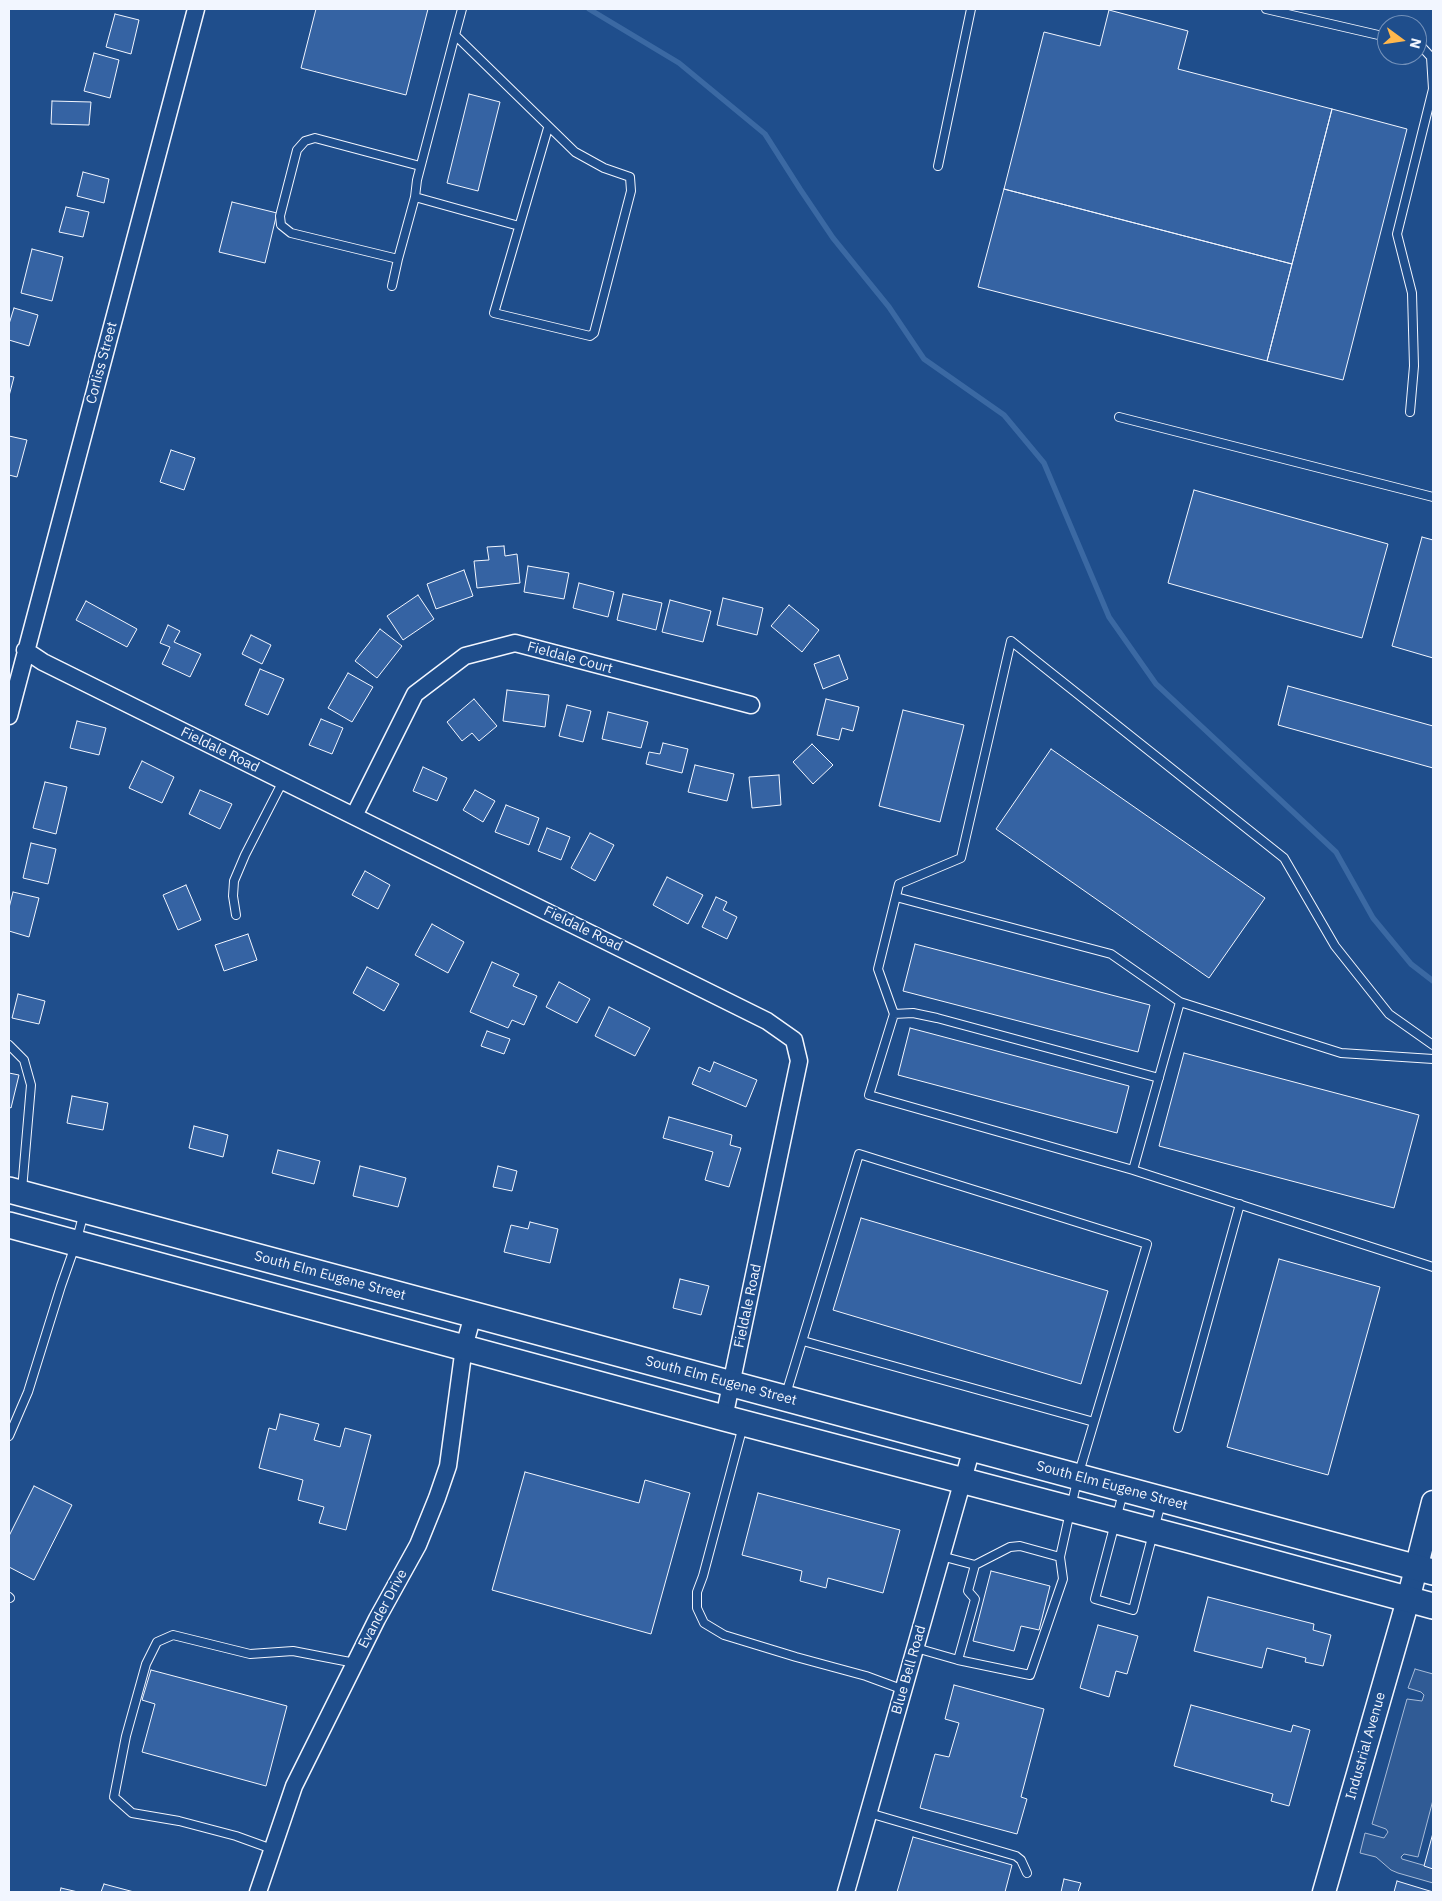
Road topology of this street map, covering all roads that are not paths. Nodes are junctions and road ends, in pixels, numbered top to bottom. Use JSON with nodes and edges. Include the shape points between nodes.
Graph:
{"nodes":[{"id":1,"x":196,"y":9,"type":"edge"},
{"id":2,"x":462,"y":9,"type":"edge"},
{"id":3,"x":971,"y":9,"type":"edge"},
{"id":4,"x":1266,"y":9,"type":"edge"},
{"id":5,"x":455,"y":35,"type":"junction"},
{"id":6,"x":1377,"y":35,"type":"edge"},
{"id":7,"x":1427,"y":53,"type":"edge"},
{"id":8,"x":548,"y":128,"type":"junction"},
{"id":9,"x":420,"y":166,"type":"junction"},
{"id":10,"x":938,"y":166,"type":"dead end"},
{"id":11,"x":415,"y":197,"type":"junction"},
{"id":12,"x":519,"y":226,"type":"junction"},
{"id":13,"x":398,"y":259,"type":"junction"},
{"id":14,"x":392,"y":286,"type":"dead end"},
{"id":15,"x":1410,"y":412,"type":"dead end"},
{"id":16,"x":1119,"y":417,"type":"dead end"},
{"id":17,"x":1433,"y":497,"type":"edge"},
{"id":18,"x":25,"y":650,"type":"junction"},
{"id":19,"x":750,"y":705,"type":"dead end"},
{"id":20,"x":9,"y":716,"type":"edge"},
{"id":21,"x":283,"y":781,"type":"junction"},
{"id":22,"x":354,"y":816,"type":"junction"},
{"id":23,"x":896,"y":896,"type":"junction"},
{"id":24,"x":236,"y":915,"type":"dead end"},
{"id":25,"x":1180,"y":1002,"type":"junction"},
{"id":26,"x":894,"y":1014,"type":"junction"},
{"id":27,"x":9,"y":1045,"type":"edge"},
{"id":28,"x":1433,"y":1045,"type":"edge"},
{"id":29,"x":1433,"y":1059,"type":"edge"},
{"id":30,"x":1159,"y":1078,"type":"junction"},
{"id":31,"x":1133,"y":1170,"type":"junction"},
{"id":32,"x":15,"y":1192,"type":"edge"},
{"id":33,"x":1240,"y":1204,"type":"junction"},
{"id":34,"x":84,"y":1210,"type":"junction"},
{"id":35,"x":9,"y":1225,"type":"edge"},
{"id":36,"x":76,"y":1243,"type":"junction"},
{"id":37,"x":1433,"y":1267,"type":"edge"},
{"id":38,"x":473,"y":1315,"type":"junction"},
{"id":39,"x":802,"y":1341,"type":"junction"},
{"id":40,"x":464,"y":1348,"type":"junction"},
{"id":41,"x":731,"y":1384,"type":"junction"},
{"id":42,"x":785,"y":1398,"type":"junction"},
{"id":43,"x":734,"y":1421,"type":"junction"},
{"id":44,"x":1094,"y":1422,"type":"junction"},
{"id":45,"x":1178,"y":1428,"type":"dead end"},
{"id":46,"x":9,"y":1436,"type":"edge"},
{"id":47,"x":972,"y":1448,"type":"junction"},
{"id":48,"x":1078,"y":1476,"type":"junction"},
{"id":49,"x":963,"y":1480,"type":"junction"},
{"id":50,"x":1124,"y":1489,"type":"junction"},
{"id":51,"x":1162,"y":1499,"type":"junction"},
{"id":52,"x":1433,"y":1502,"type":"edge"},
{"id":53,"x":1070,"y":1509,"type":"junction"},
{"id":54,"x":1116,"y":1520,"type":"junction"},
{"id":55,"x":1154,"y":1530,"type":"junction"},
{"id":56,"x":941,"y":1556,"type":"junction"},
{"id":57,"x":1060,"y":1557,"type":"junction"},
{"id":58,"x":975,"y":1565,"type":"junction"},
{"id":59,"x":1425,"y":1570,"type":"edge"},
{"id":60,"x":1408,"y":1600,"type":"junction"},
{"id":61,"x":1433,"y":1606,"type":"edge"},
{"id":62,"x":916,"y":1648,"type":"junction"},
{"id":63,"x":958,"y":1660,"type":"junction"},
{"id":64,"x":355,"y":1664,"type":"junction"},
{"id":65,"x":904,"y":1690,"type":"junction"},
{"id":66,"x":869,"y":1813,"type":"junction"},
{"id":67,"x":272,"y":1850,"type":"junction"},
{"id":68,"x":1026,"y":1873,"type":"dead end"},
{"id":69,"x":258,"y":1892,"type":"edge"},
{"id":70,"x":846,"y":1892,"type":"edge"},
{"id":71,"x":1324,"y":1892,"type":"edge"}],
"edges":[{"from":1,"to":18,"type":"street","name":"Corliss Street"},
{"from":2,"to":5,"type":"lane"},
{"from":3,"to":10,"type":"lane"},
{"from":4,"to":6,"type":"lane"},
{"from":5,"to":8,"type":"lane"},
{"from":5,"to":9,"type":"lane"},
{"from":7,"to":15,"type":"lane","via":[[1431,57],[1433,89],[1396,234],[1412,293],[1414,366]]},
{"from":8,"to":12,"type":"lane"},
{"from":8,"to":12,"type":"lane","via":[[575,152],[604,168],[630,177],[631,191],[594,333],[590,336],[494,313]]},
{"from":9,"to":11,"type":"lane"},
{"from":9,"to":13,"type":"lane","via":[[315,138],[305,141],[297,150],[280,216],[281,225],[291,233]]},
{"from":11,"to":12,"type":"lane"},
{"from":11,"to":13,"type":"lane"},
{"from":13,"to":14,"type":"lane"},
{"from":16,"to":17,"type":"lane"},
{"from":18,"to":20,"type":"street","name":"Corliss Street"},
{"from":18,"to":21,"type":"street","name":"Fieldale Road","via":[[43,662]]},
{"from":19,"to":22,"type":"street","name":"Fieldale Court","via":[[515,643],[465,656],[415,694]]},
{"from":21,"to":22,"type":"street","name":"Fieldale Road"},
{"from":21,"to":24,"type":"lane","via":[[234,881]]},
{"from":22,"to":41,"type":"street","name":"Fieldale Road","via":[[767,1020],[794,1040],[799,1061]]},
{"from":23,"to":25,"type":"lane","via":[[1110,954]]},
{"from":23,"to":26,"type":"lane","via":[[878,969]]},
{"from":23,"to":28,"type":"lane","via":[[899,884],[961,858],[1011,641],[1284,858],[1341,953],[1390,1014]]},
{"from":25,"to":29,"type":"lane","via":[[1341,1053]]},
{"from":25,"to":30,"type":"lane"},
{"from":26,"to":30,"type":"lane","via":[[913,1013],[937,1018]]},
{"from":26,"to":31,"type":"lane","via":[[869,1095]]},
{"from":27,"to":32,"type":"lane","via":[[24,1060],[31,1084]]},
{"from":30,"to":31,"type":"lane"},
{"from":31,"to":33,"type":"lane"},
{"from":32,"to":34,"type":"main road","name":"South Elm Eugene Street"},
{"from":33,"to":37,"type":"lane"},
{"from":33,"to":45,"type":"lane"},
{"from":34,"to":36,"type":"lane"},
{"from":34,"to":38,"type":"main road","name":"South Elm Eugene Street"},
{"from":35,"to":36,"type":"main road"},
{"from":36,"to":40,"type":"main road"},
{"from":36,"to":46,"type":"lane","via":[[28,1392]]},
{"from":38,"to":40,"type":"street","name":"Evander Drive"},
{"from":38,"to":41,"type":"main road","name":"South Elm Eugene Street"},
{"from":39,"to":42,"type":"lane"},
{"from":39,"to":44,"type":"lane"},
{"from":39,"to":44,"type":"lane","via":[[859,1154],[1147,1244]]},
{"from":40,"to":43,"type":"main road"},
{"from":40,"to":64,"type":"street","name":"Evander Drive","via":[[448,1466],[440,1490],[418,1545]]},
{"from":41,"to":42,"type":"main road","name":"South Elm Eugene Street"},
{"from":41,"to":43,"type":"street","name":"Fieldale Road"},
{"from":42,"to":47,"type":"main road","name":"South Elm Eugene Street"},
{"from":43,"to":49,"type":"main road"},
{"from":43,"to":65,"type":"lane","via":[[698,1592],[697,1608],[704,1623],[724,1635]]},
{"from":44,"to":48,"type":"lane"},
{"from":47,"to":48,"type":"main road","name":"South Elm Eugene Street"},
{"from":47,"to":49,"type":"street","name":"Blue Bell Road"},
{"from":48,"to":50,"type":"main road","name":"South Elm Eugene Street"},
{"from":48,"to":53,"type":"lane"},
{"from":49,"to":53,"type":"main road"},
{"from":49,"to":56,"type":"street","name":"Blue Bell Road"},
{"from":50,"to":51,"type":"main road","name":"South Elm Eugene Street"},
{"from":50,"to":54,"type":"lane"},
{"from":51,"to":55,"type":"lane"},
{"from":51,"to":59,"type":"main road","name":"South Elm Eugene Street"},
{"from":52,"to":59,"type":"main road","name":"Industrial Avenue"},
{"from":53,"to":54,"type":"main road"},
{"from":53,"to":57,"type":"lane"},
{"from":54,"to":55,"type":"main road"},
{"from":54,"to":55,"type":"lane","via":[[1095,1599],[1133,1610]]},
{"from":55,"to":60,"type":"main road"},
{"from":56,"to":58,"type":"lane"},
{"from":56,"to":62,"type":"street","name":"Blue Bell Road"},
{"from":57,"to":58,"type":"lane","via":[[1020,1546],[1010,1547]]},
{"from":57,"to":63,"type":"lane","via":[[1063,1579],[1030,1675]]},
{"from":58,"to":63,"type":"lane","via":[[968,1591],[975,1599]]},
{"from":59,"to":60,"type":"main road","name":"Industrial Avenue"},
{"from":60,"to":61,"type":"main road"},
{"from":60,"to":71,"type":"main road","name":"Industrial Avenue"},
{"from":62,"to":63,"type":"lane"},
{"from":62,"to":65,"type":"street","name":"Blue Bell Road"},
{"from":64,"to":67,"type":"street","name":"Evander Drive","via":[[294,1786]]},
{"from":64,"to":67,"type":"lane","via":[[293,1650],[250,1654],[173,1635],[157,1642],[146,1664],[126,1736],[114,1797],[132,1813],[236,1836]]},
{"from":65,"to":66,"type":"street","name":"Blue Bell Road"},
{"from":66,"to":68,"type":"lane","via":[[1016,1856]]},
{"from":66,"to":70,"type":"street","name":"Blue Bell Road"},
{"from":67,"to":69,"type":"street","name":"Evander Drive"}]}
